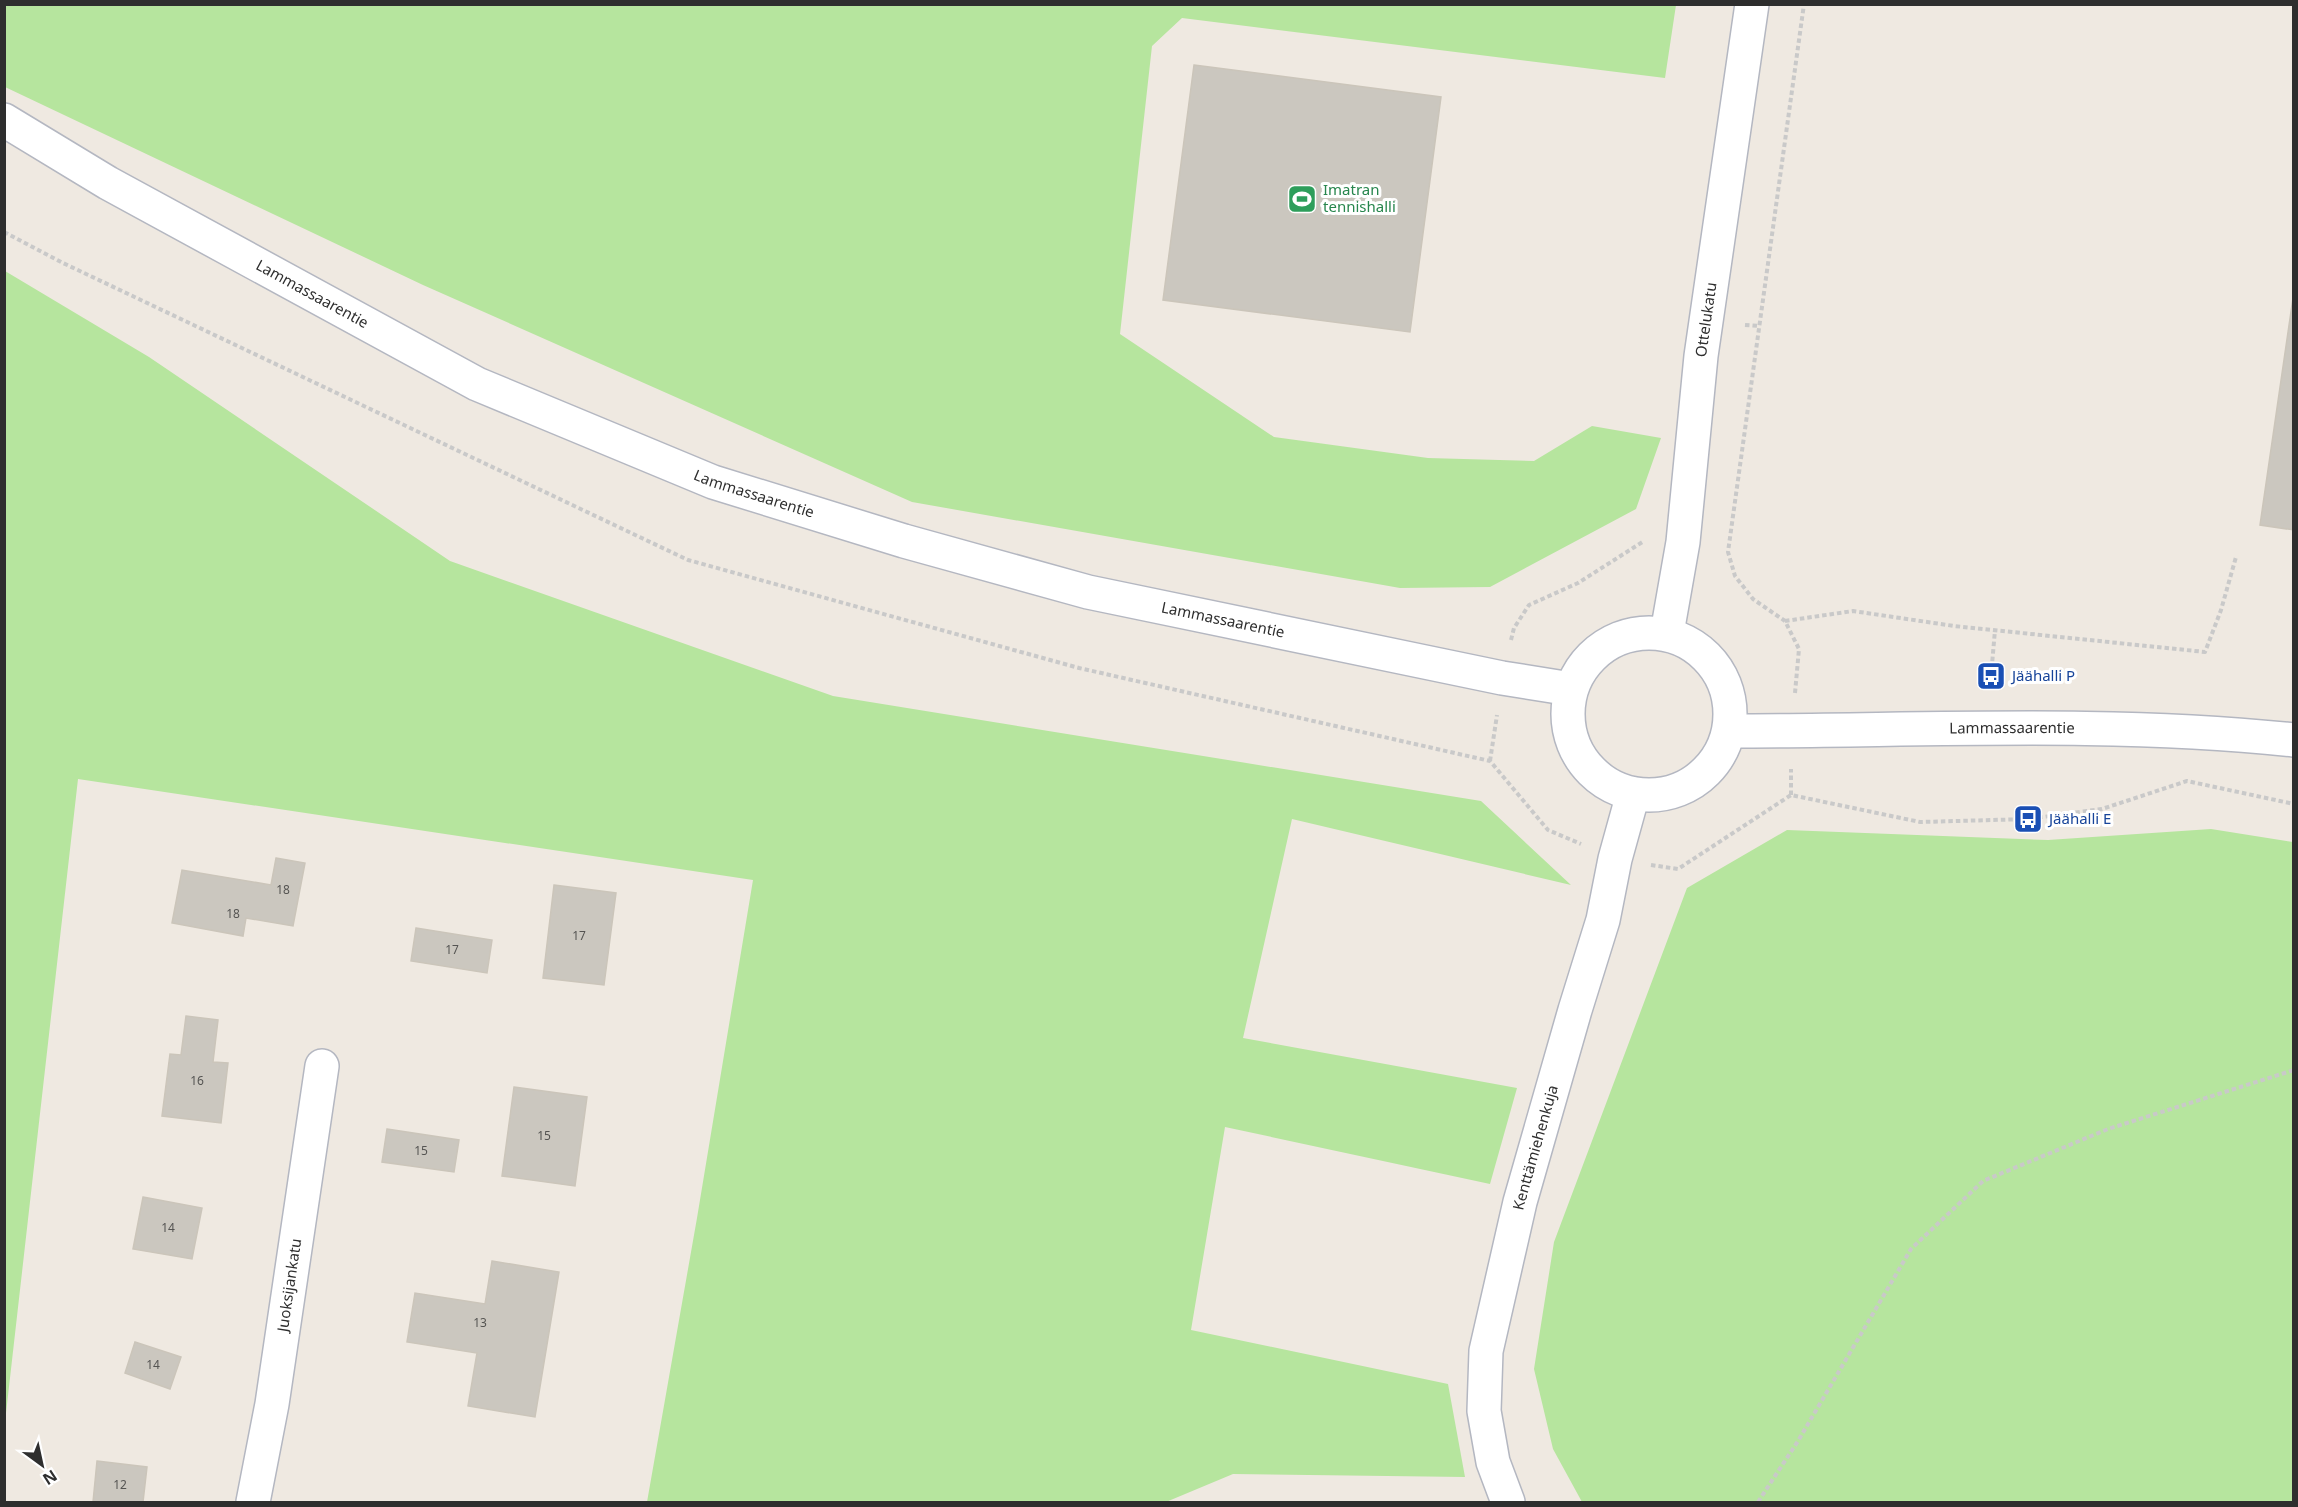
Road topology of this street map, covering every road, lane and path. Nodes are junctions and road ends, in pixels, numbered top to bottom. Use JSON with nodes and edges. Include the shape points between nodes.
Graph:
{"nodes":[{"id":1,"x":1752,"y":4,"type":"edge"},
{"id":2,"x":1804,"y":4,"type":"edge"},
{"id":3,"x":4,"y":120,"type":"edge"},
{"id":4,"x":1683,"y":542,"type":"junction"},
{"id":5,"x":2236,"y":557,"type":"dead end"},
{"id":6,"x":1785,"y":621,"type":"junction"},
{"id":7,"x":1995,"y":630,"type":"junction"},
{"id":8,"x":1667,"y":633,"type":"junction"},
{"id":9,"x":1990,"y":676,"type":"dead end"},
{"id":10,"x":1502,"y":678,"type":"junction"},
{"id":11,"x":1571,"y":689,"type":"junction"},
{"id":12,"x":1730,"y":731,"type":"junction"},
{"id":13,"x":1792,"y":731,"type":"junction"},
{"id":14,"x":2294,"y":740,"type":"edge"},
{"id":15,"x":1490,"y":761,"type":"dead end"},
{"id":16,"x":1633,"y":794,"type":"junction"},
{"id":17,"x":1791,"y":795,"type":"dead end"},
{"id":18,"x":322,"y":1066,"type":"dead end"},
{"id":19,"x":2294,"y":1070,"type":"edge"},
{"id":20,"x":253,"y":1503,"type":"edge"},
{"id":21,"x":1508,"y":1503,"type":"edge"},
{"id":22,"x":1758,"y":1503,"type":"edge"}],
"edges":[{"from":1,"to":4,"type":"street","name":"Ottelukatu","via":[[1701,356]]},
{"from":2,"to":6,"type":"path","via":[[1728,552],[1735,576],[1753,599]]},
{"from":3,"to":10,"type":"street","name":"Lammassaarentie","via":[[108,183],[477,384],[712,482],[1088,592]]},
{"from":4,"to":8,"type":"street","name":"Ottelukatu"},
{"from":4,"to":10,"type":"path","via":[[1643,541],[1578,583],[1529,605],[1514,628]]},
{"from":5,"to":7,"type":"path","via":[[2205,652]]},
{"from":6,"to":7,"type":"path","via":[[1853,611]]},
{"from":6,"to":13,"type":"path","via":[[1799,649]]},
{"from":7,"to":9,"type":"path"},
{"from":8,"to":11,"type":"street","via":[[1637,632],[1608,643],[1585,663]]},
{"from":8,"to":12,"type":"street","via":[[1696,646],[1719,669],[1730,699]]},
{"from":10,"to":11,"type":"street","name":"Lammassaarentie"},
{"from":10,"to":15,"type":"path"},
{"from":11,"to":16,"type":"street","via":[[1568,723],[1578,756],[1611,787]]},
{"from":12,"to":13,"type":"street","name":"Lammassaarentie"},
{"from":12,"to":16,"type":"street","via":[[1717,760],[1695,783],[1665,795]]},
{"from":13,"to":14,"type":"street","name":"Lammassaarentie","via":[[2062,727]]},
{"from":13,"to":17,"type":"path"},
{"from":16,"to":21,"type":"street","name":"Kenttämiehenkuja","via":[[1603,920],[1520,1202],[1486,1351],[1484,1411],[1493,1462]]},
{"from":18,"to":20,"type":"street","name":"Juoksijankatu","via":[[272,1404]]},
{"from":19,"to":22,"type":"path","via":[[2108,1130],[1983,1181],[1911,1249]]}]}
